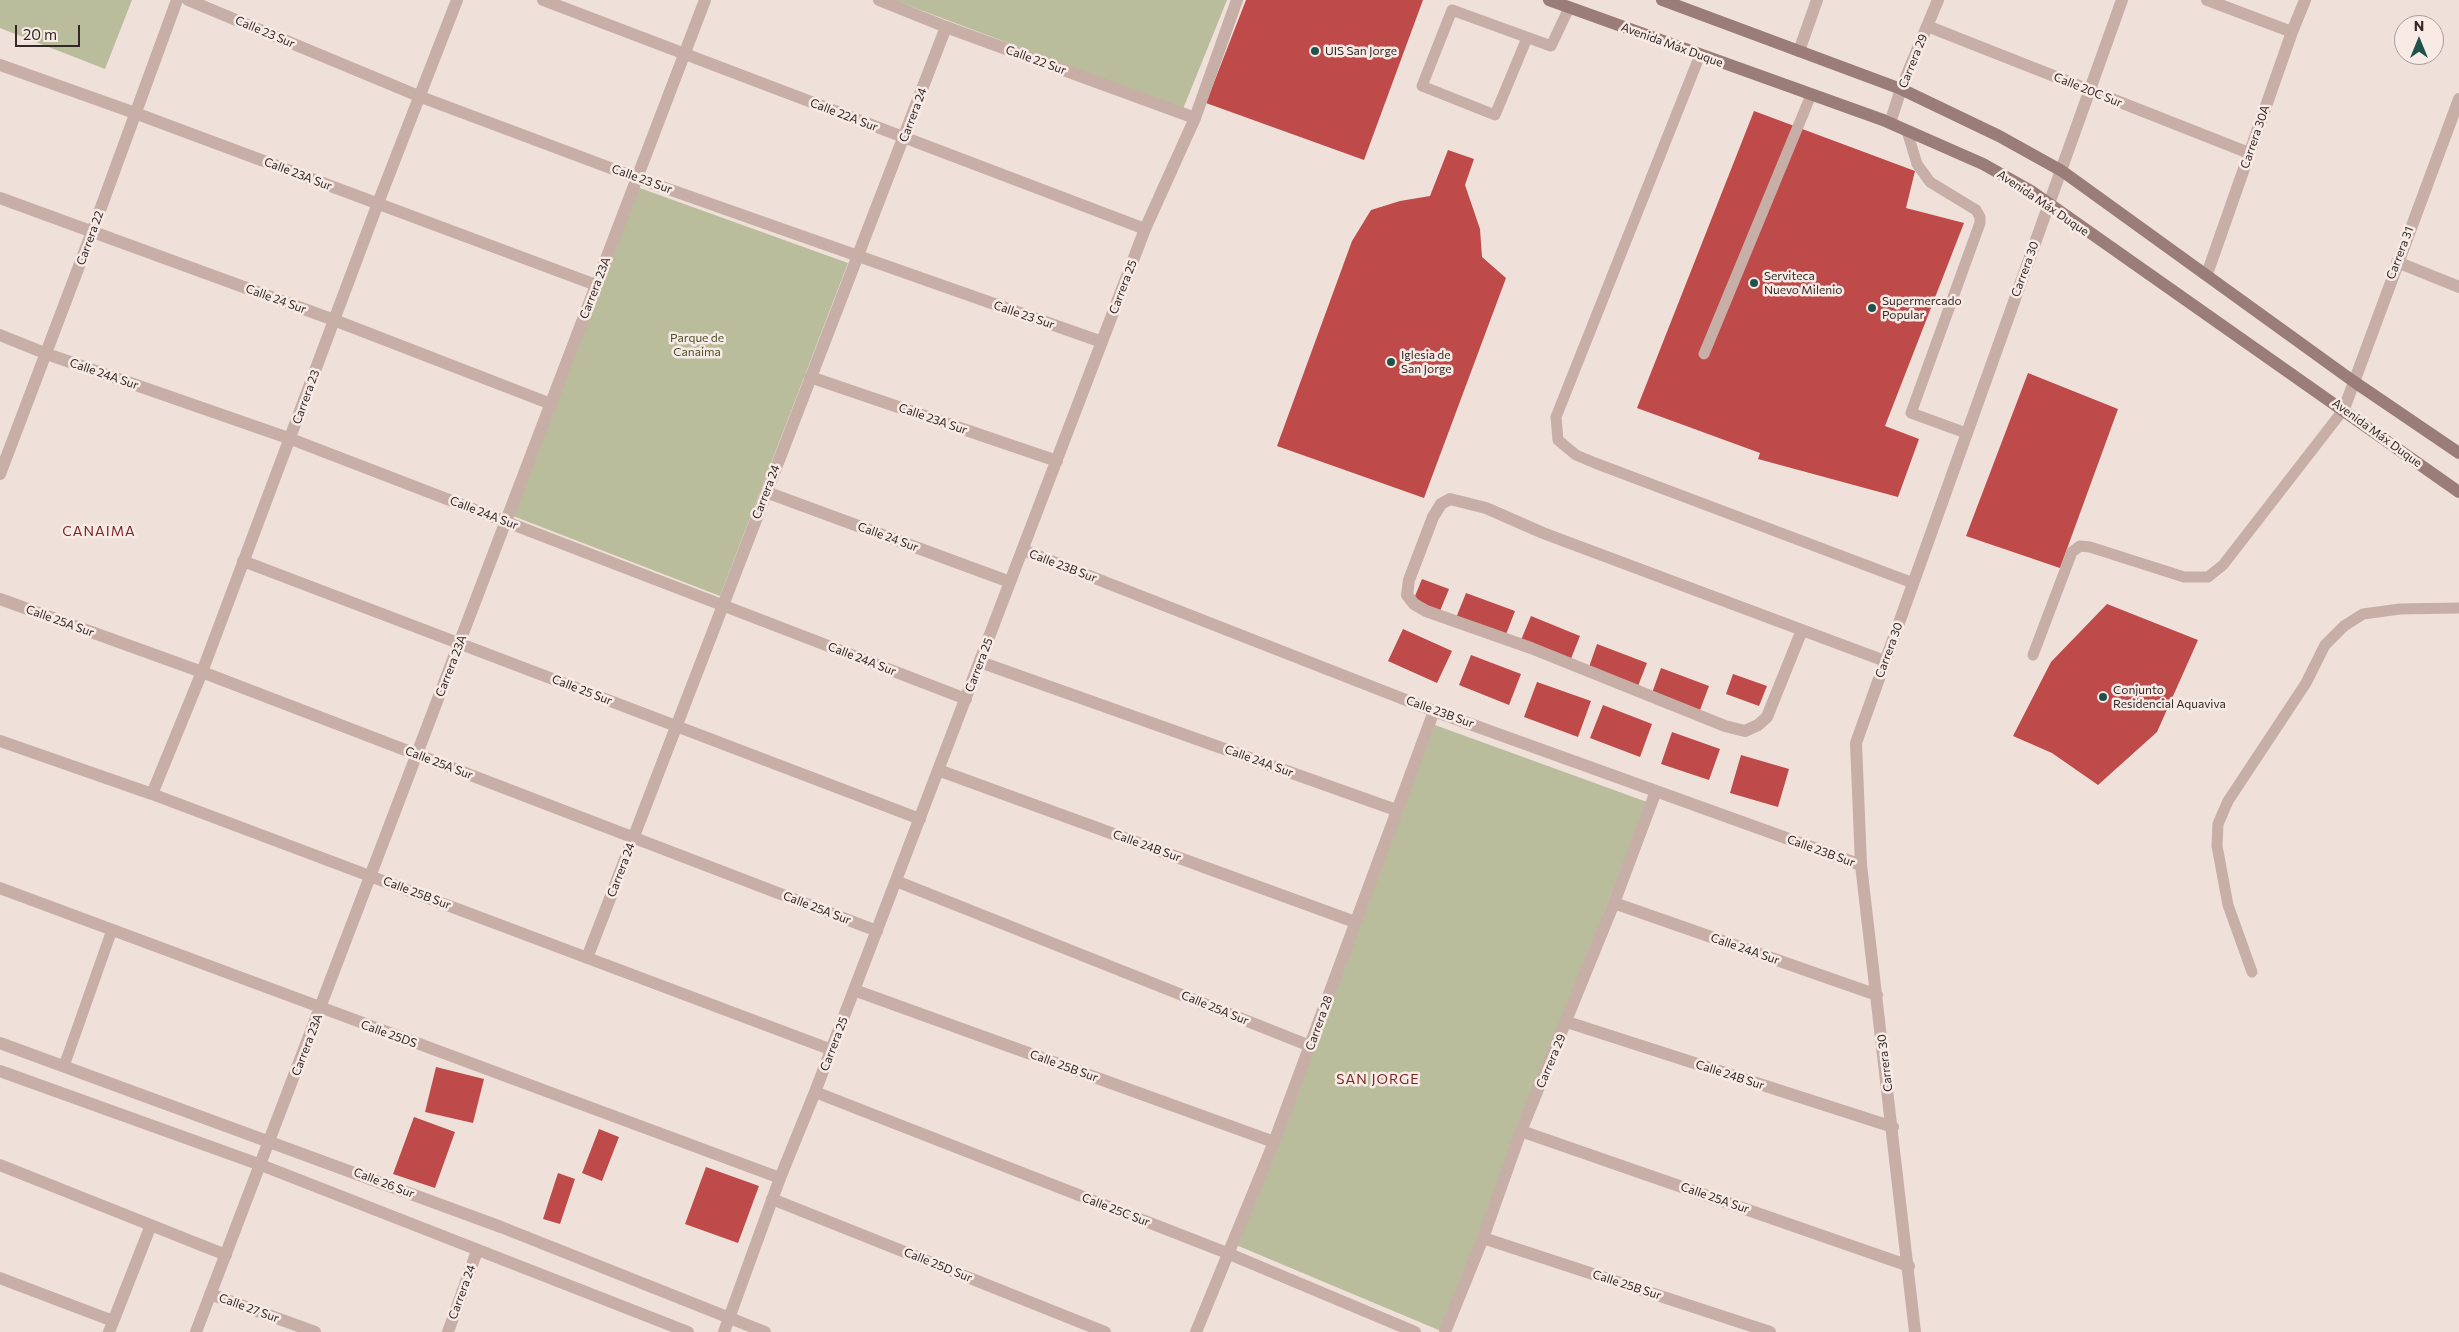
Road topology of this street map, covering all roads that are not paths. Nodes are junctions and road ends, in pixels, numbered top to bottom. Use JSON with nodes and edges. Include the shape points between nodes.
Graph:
{"nodes":[{"id":1,"x":177,"y":0,"type":"edge"},
{"id":2,"x":188,"y":0,"type":"edge"},
{"id":3,"x":457,"y":0,"type":"edge"},
{"id":4,"x":543,"y":0,"type":"edge"},
{"id":5,"x":705,"y":0,"type":"edge"},
{"id":6,"x":879,"y":0,"type":"edge"},
{"id":7,"x":1237,"y":0,"type":"edge"},
{"id":8,"x":1548,"y":0,"type":"edge"},
{"id":9,"x":1662,"y":0,"type":"edge"},
{"id":10,"x":1818,"y":0,"type":"edge"},
{"id":11,"x":1938,"y":0,"type":"edge"},
{"id":12,"x":2122,"y":0,"type":"edge"},
{"id":13,"x":2207,"y":0,"type":"edge"},
{"id":14,"x":2305,"y":0,"type":"edge"},
{"id":15,"x":1569,"y":8,"type":"junction"},
{"id":16,"x":1927,"y":26,"type":"junction"},
{"id":17,"x":946,"y":27,"type":"junction"},
{"id":18,"x":2292,"y":32,"type":"junction"},
{"id":19,"x":1527,"y":38,"type":"junction"},
{"id":20,"x":1799,"y":51,"type":"junction"},
{"id":21,"x":686,"y":53,"type":"junction"},
{"id":22,"x":1700,"y":55,"type":"junction"},
{"id":23,"x":0,"y":65,"type":"edge"},
{"id":24,"x":1901,"y":90,"type":"junction"},
{"id":25,"x":2090,"y":90,"type":"junction"},
{"id":26,"x":1811,"y":95,"type":"junction"},
{"id":27,"x":421,"y":97,"type":"junction"},
{"id":28,"x":2458,"y":104,"type":"edge"},
{"id":29,"x":135,"y":113,"type":"junction"},
{"id":30,"x":1195,"y":118,"type":"junction"},
{"id":31,"x":1890,"y":123,"type":"junction"},
{"id":32,"x":1907,"y":131,"type":"junction"},
{"id":33,"x":904,"y":139,"type":"junction"},
{"id":34,"x":2249,"y":153,"type":"junction"},
{"id":35,"x":2062,"y":171,"type":"junction"},
{"id":36,"x":637,"y":178,"type":"junction"},
{"id":37,"x":0,"y":198,"type":"edge"},
{"id":38,"x":378,"y":204,"type":"junction"},
{"id":39,"x":2047,"y":204,"type":"junction"},
{"id":40,"x":1145,"y":229,"type":"junction"},
{"id":41,"x":92,"y":232,"type":"junction"},
{"id":42,"x":856,"y":257,"type":"junction"},
{"id":43,"x":2397,"y":262,"type":"junction"},
{"id":44,"x":2207,"y":274,"type":"junction"},
{"id":45,"x":596,"y":285,"type":"junction"},
{"id":46,"x":2459,"y":287,"type":"edge"},
{"id":47,"x":334,"y":320,"type":"junction"},
{"id":48,"x":0,"y":335,"type":"edge"},
{"id":49,"x":1102,"y":342,"type":"junction"},
{"id":50,"x":47,"y":354,"type":"junction"},
{"id":51,"x":1704,"y":354,"type":"dead end"},
{"id":52,"x":810,"y":377,"type":"junction"},
{"id":53,"x":2353,"y":381,"type":"junction"},
{"id":54,"x":551,"y":404,"type":"junction"},
{"id":55,"x":2344,"y":409,"type":"junction"},
{"id":56,"x":1966,"y":433,"type":"junction"},
{"id":57,"x":291,"y":439,"type":"junction"},
{"id":58,"x":2459,"y":453,"type":"edge"},
{"id":59,"x":1056,"y":461,"type":"junction"},
{"id":60,"x":2,"y":466,"type":"edge"},
{"id":61,"x":766,"y":492,"type":"junction"},
{"id":62,"x":2459,"y":492,"type":"edge"},
{"id":63,"x":506,"y":522,"type":"junction"},
{"id":64,"x":1022,"y":550,"type":"junction"},
{"id":65,"x":243,"y":561,"type":"junction"},
{"id":66,"x":1010,"y":582,"type":"junction"},
{"id":67,"x":1913,"y":583,"type":"junction"},
{"id":68,"x":0,"y":599,"type":"edge"},
{"id":69,"x":723,"y":605,"type":"junction"},
{"id":70,"x":2459,"y":608,"type":"edge"},
{"id":71,"x":1802,"y":630,"type":"junction"},
{"id":72,"x":460,"y":644,"type":"junction"},
{"id":73,"x":2033,"y":654,"type":"dead end"},
{"id":74,"x":1885,"y":661,"type":"junction"},
{"id":75,"x":980,"y":662,"type":"junction"},
{"id":76,"x":202,"y":672,"type":"junction"},
{"id":77,"x":966,"y":699,"type":"junction"},
{"id":78,"x":1434,"y":711,"type":"junction"},
{"id":79,"x":676,"y":726,"type":"junction"},
{"id":80,"x":0,"y":741,"type":"edge"},
{"id":81,"x":418,"y":755,"type":"junction"},
{"id":82,"x":938,"y":770,"type":"junction"},
{"id":83,"x":1656,"y":791,"type":"junction"},
{"id":84,"x":152,"y":794,"type":"junction"},
{"id":85,"x":1396,"y":810,"type":"junction"},
{"id":86,"x":920,"y":819,"type":"junction"},
{"id":87,"x":634,"y":838,"type":"junction"},
{"id":88,"x":1861,"y":866,"type":"junction"},
{"id":89,"x":372,"y":876,"type":"junction"},
{"id":90,"x":896,"y":881,"type":"junction"},
{"id":91,"x":0,"y":888,"type":"edge"},
{"id":92,"x":1614,"y":903,"type":"junction"},
{"id":93,"x":1355,"y":922,"type":"junction"},
{"id":94,"x":112,"y":930,"type":"junction"},
{"id":95,"x":877,"y":931,"type":"junction"},
{"id":96,"x":587,"y":958,"type":"junction"},
{"id":97,"x":2252,"y":972,"type":"dead end"},
{"id":98,"x":854,"y":990,"type":"junction"},
{"id":99,"x":1876,"y":996,"type":"junction"},
{"id":100,"x":321,"y":1009,"type":"junction"},
{"id":101,"x":1567,"y":1022,"type":"junction"},
{"id":102,"x":0,"y":1043,"type":"edge"},
{"id":103,"x":1310,"y":1046,"type":"junction"},
{"id":104,"x":832,"y":1050,"type":"junction"},
{"id":105,"x":64,"y":1066,"type":"junction"},
{"id":106,"x":0,"y":1071,"type":"edge"},
{"id":107,"x":816,"y":1092,"type":"junction"},
{"id":108,"x":1893,"y":1127,"type":"junction"},
{"id":109,"x":1521,"y":1131,"type":"junction"},
{"id":110,"x":271,"y":1140,"type":"junction"},
{"id":111,"x":1274,"y":1142,"type":"junction"},
{"id":112,"x":0,"y":1165,"type":"edge"},
{"id":113,"x":261,"y":1165,"type":"junction"},
{"id":114,"x":780,"y":1178,"type":"junction"},
{"id":115,"x":772,"y":1199,"type":"junction"},
{"id":116,"x":151,"y":1225,"type":"junction"},
{"id":117,"x":1483,"y":1238,"type":"junction"},
{"id":118,"x":477,"y":1251,"type":"junction"},
{"id":119,"x":1227,"y":1254,"type":"junction"},
{"id":120,"x":226,"y":1255,"type":"junction"},
{"id":121,"x":1909,"y":1266,"type":"junction"},
{"id":122,"x":0,"y":1278,"type":"edge"},
{"id":123,"x":210,"y":1294,"type":"junction"},
{"id":124,"x":731,"y":1317,"type":"junction"},
{"id":125,"x":111,"y":1327,"type":"edge"},
{"id":126,"x":196,"y":1332,"type":"edge"},
{"id":127,"x":315,"y":1332,"type":"edge"},
{"id":128,"x":448,"y":1332,"type":"edge"},
{"id":129,"x":688,"y":1332,"type":"edge"},
{"id":130,"x":724,"y":1332,"type":"edge"},
{"id":131,"x":765,"y":1332,"type":"edge"},
{"id":132,"x":1105,"y":1332,"type":"edge"},
{"id":133,"x":1196,"y":1332,"type":"edge"},
{"id":134,"x":1415,"y":1332,"type":"edge"},
{"id":135,"x":1445,"y":1332,"type":"edge"},
{"id":136,"x":1770,"y":1332,"type":"edge"},
{"id":137,"x":1915,"y":1332,"type":"edge"}],
"edges":[{"from":1,"to":29,"type":"street","name":"Carrera 22"},
{"from":2,"to":27,"type":"street","name":"Calle 23 Sur"},
{"from":3,"to":27,"type":"street","name":"Carrera 23"},
{"from":4,"to":21,"type":"street","name":"Calle 22A Sur"},
{"from":5,"to":21,"type":"street","name":"Carrera 23A"},
{"from":6,"to":17,"type":"street","name":"Calle 22 Sur"},
{"from":7,"to":30,"type":"street","name":"Carrera 25"},
{"from":8,"to":15,"type":"main road","name":"Avenida Máx Duque"},
{"from":9,"to":20,"type":"main road"},
{"from":10,"to":20,"type":"street"},
{"from":11,"to":16,"type":"street","name":"Carrera 29"},
{"from":12,"to":25,"type":"street","name":"Carrera 30"},
{"from":13,"to":18,"type":"street"},
{"from":14,"to":18,"type":"street","name":"Carrera 30A"},
{"from":15,"to":19,"type":"lane","via":[[1551,46]]},
{"from":15,"to":22,"type":"main road","name":"Avenida Máx Duque"},
{"from":16,"to":24,"type":"street","name":"Carrera 29"},
{"from":16,"to":25,"type":"street","name":"Calle 20C Sur"},
{"from":17,"to":30,"type":"street","name":"Calle 22 Sur"},
{"from":17,"to":33,"type":"street","name":"Carrera 24"},
{"from":18,"to":34,"type":"street","name":"Carrera 30A"},
{"from":19,"to":19,"type":"lane","via":[[1452,10],[1422,86],[1495,115]]},
{"from":20,"to":24,"type":"main road"},
{"from":21,"to":33,"type":"street","name":"Calle 22A Sur"},
{"from":21,"to":36,"type":"street","name":"Carrera 23A"},
{"from":22,"to":26,"type":"main road","name":"Avenida Máx Duque"},
{"from":22,"to":67,"type":"lane","via":[[1556,417],[1558,440],[1576,455],[1595,463]]},
{"from":23,"to":29,"type":"street","name":"Calle 23A Sur"},
{"from":24,"to":31,"type":"street","name":"Carrera 29"},
{"from":24,"to":35,"type":"main road","via":[[1999,136]]},
{"from":25,"to":34,"type":"street","name":"Calle 20C Sur"},
{"from":25,"to":35,"type":"street","name":"Carrera 30"},
{"from":26,"to":31,"type":"main road","name":"Avenida Máx Duque"},
{"from":26,"to":51,"type":"lane"},
{"from":27,"to":36,"type":"street","name":"Calle 23 Sur"},
{"from":27,"to":38,"type":"street","name":"Carrera 23"},
{"from":28,"to":43,"type":"street","name":"Carrera 31"},
{"from":29,"to":38,"type":"street","name":"Calle 23A Sur"},
{"from":29,"to":41,"type":"street","name":"Carrera 22"},
{"from":30,"to":40,"type":"street","name":"Carrera 25"},
{"from":31,"to":32,"type":"main road","name":"Avenida Máx Duque"},
{"from":32,"to":39,"type":"main road","name":"Avenida Máx Duque","via":[[1983,164],[2031,191]]},
{"from":32,"to":56,"type":"lane","via":[[1917,164],[1930,182],[1976,210],[1980,217],[1911,413]]},
{"from":33,"to":40,"type":"street","name":"Calle 22A Sur"},
{"from":33,"to":42,"type":"street","name":"Carrera 24"},
{"from":34,"to":44,"type":"street","name":"Carrera 30A"},
{"from":35,"to":39,"type":"street","name":"Carrera 30"},
{"from":35,"to":44,"type":"main road"},
{"from":36,"to":42,"type":"street","name":"Calle 23 Sur"},
{"from":36,"to":45,"type":"street","name":"Carrera 23A"},
{"from":37,"to":41,"type":"street","name":"Calle 24 Sur"},
{"from":38,"to":45,"type":"street","name":"Calle 23A Sur"},
{"from":38,"to":47,"type":"street","name":"Carrera 23"},
{"from":39,"to":55,"type":"main road","name":"Avenida Máx Duque"},
{"from":39,"to":56,"type":"street","name":"Carrera 30"},
{"from":40,"to":49,"type":"street","name":"Carrera 25"},
{"from":41,"to":47,"type":"street","name":"Calle 24 Sur"},
{"from":41,"to":50,"type":"street","name":"Carrera 22"},
{"from":42,"to":49,"type":"street","name":"Calle 23 Sur"},
{"from":42,"to":52,"type":"street","name":"Carrera 24"},
{"from":43,"to":46,"type":"street"},
{"from":43,"to":53,"type":"street","name":"Carrera 31"},
{"from":44,"to":53,"type":"main road"},
{"from":45,"to":54,"type":"street","name":"Carrera 23A"},
{"from":47,"to":54,"type":"street","name":"Calle 24 Sur"},
{"from":47,"to":57,"type":"street","name":"Carrera 23"},
{"from":48,"to":50,"type":"street","name":"Calle 24A Sur"},
{"from":49,"to":59,"type":"street","name":"Carrera 25"},
{"from":50,"to":57,"type":"street","name":"Calle 24A Sur"},
{"from":50,"to":60,"type":"street","name":"Carrera 22"},
{"from":52,"to":59,"type":"street","name":"Calle 23A Sur"},
{"from":52,"to":61,"type":"street","name":"Carrera 24"},
{"from":53,"to":55,"type":"street","name":"Carrera 31"},
{"from":53,"to":58,"type":"main road"},
{"from":54,"to":63,"type":"street","name":"Carrera 23A"},
{"from":55,"to":62,"type":"main road","name":"Avenida Máx Duque"},
{"from":55,"to":73,"type":"lane","via":[[2223,566],[2208,577],[2184,577],[2090,547],[2080,546],[2072,552]]},
{"from":56,"to":67,"type":"street","name":"Carrera 30"},
{"from":57,"to":63,"type":"street","name":"Calle 24A Sur"},
{"from":57,"to":65,"type":"street","name":"Carrera 23"},
{"from":59,"to":64,"type":"street","name":"Carrera 25"},
{"from":61,"to":66,"type":"street","name":"Calle 24 Sur"},
{"from":61,"to":69,"type":"street","name":"Carrera 24"},
{"from":63,"to":69,"type":"street","name":"Calle 24A Sur"},
{"from":63,"to":72,"type":"street","name":"Carrera 23A"},
{"from":64,"to":66,"type":"street","name":"Carrera 25"},
{"from":64,"to":78,"type":"street","name":"Calle 23B Sur"},
{"from":65,"to":72,"type":"street","name":"Calle 25 Sur"},
{"from":65,"to":76,"type":"street","name":"Carrera 23"},
{"from":66,"to":75,"type":"street","name":"Carrera 25"},
{"from":67,"to":74,"type":"street","name":"Carrera 30"},
{"from":68,"to":76,"type":"street","name":"Calle 25A Sur"},
{"from":69,"to":77,"type":"street","name":"Calle 24A Sur"},
{"from":69,"to":79,"type":"street","name":"Carrera 24"},
{"from":70,"to":97,"type":"lane","via":[[2400,608],[2363,614],[2344,626],[2325,645],[2306,683],[2228,801],[2218,824],[2217,846],[2228,905]]},
{"from":71,"to":71,"type":"street","via":[[1543,533],[1486,508],[1450,499],[1441,504],[1433,517],[1409,580],[1407,595],[1426,611],[1531,648],[1745,732],[1766,717]]},
{"from":71,"to":74,"type":"street"},
{"from":72,"to":79,"type":"street","name":"Calle 25 Sur"},
{"from":72,"to":81,"type":"street","name":"Carrera 23A"},
{"from":74,"to":88,"type":"street","name":"Carrera 30","via":[[1856,743]]},
{"from":75,"to":77,"type":"street","name":"Carrera 25"},
{"from":75,"to":85,"type":"street","name":"Calle 24A Sur"},
{"from":76,"to":81,"type":"street","name":"Calle 25A Sur"},
{"from":76,"to":84,"type":"street","name":"Carrera 23"},
{"from":77,"to":82,"type":"street","name":"Carrera 25"},
{"from":78,"to":83,"type":"street","name":"Calle 23B Sur"},
{"from":78,"to":85,"type":"street","name":"Carrera 28"},
{"from":79,"to":86,"type":"street","name":"Calle 25 Sur"},
{"from":79,"to":87,"type":"street","name":"Carrera 24"},
{"from":80,"to":84,"type":"street","name":"Calle 25B Sur"},
{"from":81,"to":87,"type":"street","name":"Calle 25A Sur"},
{"from":81,"to":89,"type":"street","name":"Carrera 23A"},
{"from":82,"to":86,"type":"street","name":"Carrera 25"},
{"from":82,"to":93,"type":"street","name":"Calle 24B Sur"},
{"from":83,"to":88,"type":"street","name":"Calle 23B Sur"},
{"from":83,"to":92,"type":"street","name":"Carrera 29"},
{"from":84,"to":89,"type":"street","name":"Calle 25B Sur"},
{"from":85,"to":93,"type":"street","name":"Carrera 28"},
{"from":86,"to":90,"type":"street","name":"Carrera 25"},
{"from":87,"to":95,"type":"street","name":"Calle 25A Sur"},
{"from":87,"to":96,"type":"street","name":"Carrera 24"},
{"from":88,"to":99,"type":"street","name":"Carrera 30"},
{"from":89,"to":96,"type":"street","name":"Calle 25B Sur"},
{"from":89,"to":100,"type":"street","name":"Carrera 23A"},
{"from":90,"to":95,"type":"street","name":"Carrera 25"},
{"from":90,"to":103,"type":"street","name":"Calle 25A Sur"},
{"from":91,"to":94,"type":"street","name":"Calle 25DS"},
{"from":92,"to":99,"type":"street","name":"Calle 24A Sur"},
{"from":92,"to":101,"type":"street","name":"Carrera 29"},
{"from":93,"to":103,"type":"street","name":"Carrera 28"},
{"from":94,"to":100,"type":"street","name":"Calle 25DS"},
{"from":94,"to":105,"type":"lane"},
{"from":95,"to":98,"type":"street","name":"Carrera 25"},
{"from":96,"to":104,"type":"street","name":"Calle 25B Sur"},
{"from":98,"to":104,"type":"street","name":"Carrera 25"},
{"from":98,"to":111,"type":"street","name":"Calle 25B Sur"},
{"from":99,"to":108,"type":"street","name":"Carrera 30"},
{"from":100,"to":110,"type":"street","name":"Carrera 23A"},
{"from":100,"to":114,"type":"street","name":"Calle 25DS"},
{"from":101,"to":108,"type":"street","name":"Calle 24B Sur"},
{"from":101,"to":109,"type":"street","name":"Carrera 29"},
{"from":102,"to":105,"type":"street","name":"Calle 26 Sur"},
{"from":103,"to":111,"type":"street","name":"Carrera 28"},
{"from":104,"to":107,"type":"street","name":"Carrera 25"},
{"from":105,"to":110,"type":"street","name":"Calle 26 Sur"},
{"from":106,"to":113,"type":"street"},
{"from":107,"to":114,"type":"street","name":"Carrera 25"},
{"from":107,"to":119,"type":"street","name":"Calle 25C Sur"},
{"from":108,"to":121,"type":"street","name":"Carrera 30"},
{"from":109,"to":117,"type":"street","name":"Carrera 29"},
{"from":109,"to":121,"type":"street","name":"Calle 25A Sur"},
{"from":110,"to":113,"type":"street","name":"Carrera 23A"},
{"from":110,"to":124,"type":"street","name":"Calle 26 Sur"},
{"from":111,"to":119,"type":"street","name":"Carrera 28"},
{"from":112,"to":116,"type":"street"},
{"from":113,"to":118,"type":"street"},
{"from":113,"to":120,"type":"street","name":"Carrera 23A"},
{"from":114,"to":115,"type":"street","name":"Carrera 25"},
{"from":115,"to":124,"type":"street","name":"Carrera 25"},
{"from":115,"to":132,"type":"street","name":"Calle 25D Sur"},
{"from":116,"to":120,"type":"street"},
{"from":116,"to":125,"type":"street"},
{"from":117,"to":135,"type":"street","name":"Carrera 29"},
{"from":117,"to":136,"type":"street","name":"Calle 25B Sur"},
{"from":118,"to":128,"type":"street","name":"Carrera 24"},
{"from":118,"to":129,"type":"street"},
{"from":119,"to":133,"type":"street","name":"Carrera 28"},
{"from":119,"to":134,"type":"street","name":"Calle 25C Sur"},
{"from":120,"to":123,"type":"street","name":"Carrera 23A"},
{"from":121,"to":137,"type":"street","name":"Carrera 30"},
{"from":122,"to":125,"type":"street"},
{"from":123,"to":126,"type":"street","name":"Carrera 23A"},
{"from":123,"to":127,"type":"street","name":"Calle 27 Sur"},
{"from":124,"to":130,"type":"street","name":"Carrera 25"},
{"from":124,"to":131,"type":"street","name":"Calle 26 Sur"}]}
